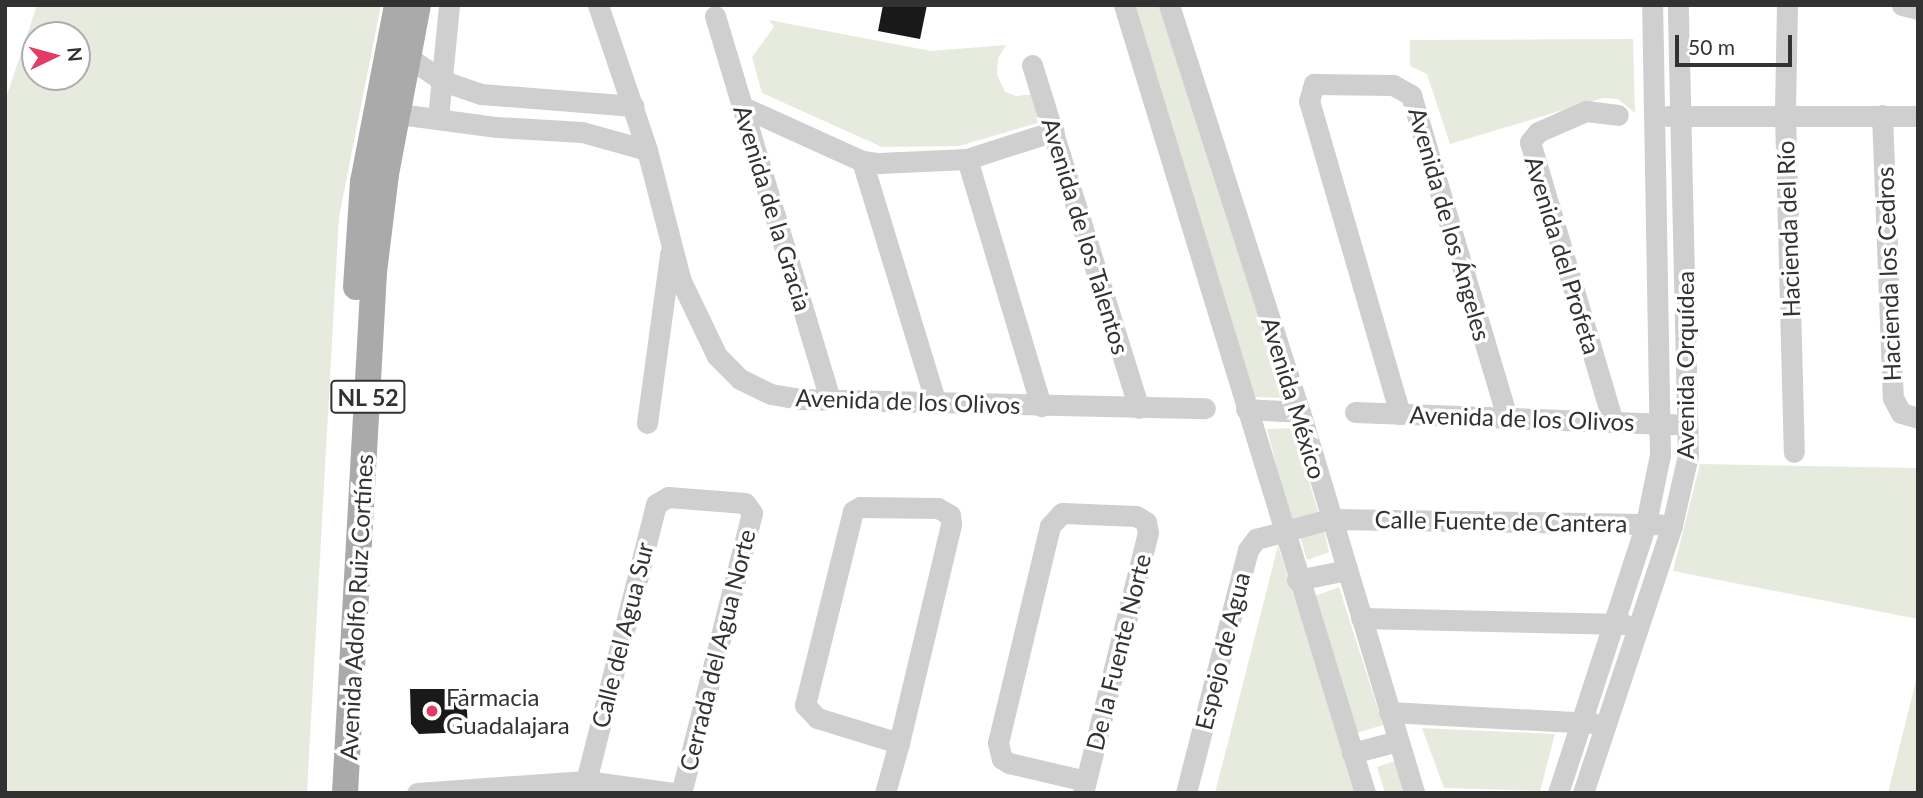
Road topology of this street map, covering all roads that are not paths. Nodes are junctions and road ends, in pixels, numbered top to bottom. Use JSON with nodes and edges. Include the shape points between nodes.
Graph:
{"nodes":[{"id":1,"x":398,"y":5,"type":"edge"},
{"id":2,"x":418,"y":5,"type":"edge"},
{"id":3,"x":449,"y":5,"type":"edge"},
{"id":4,"x":598,"y":5,"type":"edge"},
{"id":5,"x":1124,"y":5,"type":"edge"},
{"id":6,"x":1169,"y":5,"type":"edge"},
{"id":7,"x":1652,"y":5,"type":"edge"},
{"id":8,"x":1678,"y":5,"type":"edge"},
{"id":9,"x":1787,"y":5,"type":"edge"},
{"id":10,"x":1902,"y":5,"type":"edge"},
{"id":11,"x":1918,"y":9,"type":"edge"},
{"id":12,"x":715,"y":16,"type":"dead end"},
{"id":13,"x":395,"y":62,"type":"junction"},
{"id":14,"x":1032,"y":65,"type":"dead end"},
{"id":15,"x":443,"y":81,"type":"junction"},
{"id":16,"x":634,"y":106,"type":"junction"},
{"id":17,"x":743,"y":107,"type":"junction"},
{"id":18,"x":1785,"y":114,"type":"junction"},
{"id":19,"x":395,"y":115,"type":"junction"},
{"id":20,"x":1882,"y":115,"type":"junction"},
{"id":21,"x":1618,"y":116,"type":"dead end"},
{"id":22,"x":1681,"y":116,"type":"junction"},
{"id":23,"x":1653,"y":117,"type":"junction"},
{"id":24,"x":1918,"y":117,"type":"edge"},
{"id":25,"x":438,"y":118,"type":"junction"},
{"id":26,"x":1054,"y":131,"type":"junction"},
{"id":27,"x":647,"y":150,"type":"junction"},
{"id":28,"x":967,"y":159,"type":"junction"},
{"id":29,"x":862,"y":161,"type":"junction"},
{"id":30,"x":671,"y":245,"type":"junction"},
{"id":31,"x":830,"y":400,"type":"junction"},
{"id":32,"x":936,"y":403,"type":"junction"},
{"id":33,"x":1041,"y":406,"type":"junction"},
{"id":34,"x":1139,"y":408,"type":"junction"},
{"id":35,"x":1205,"y":408,"type":"dead end"},
{"id":36,"x":1246,"y":410,"type":"junction"},
{"id":37,"x":1300,"y":411,"type":"junction"},
{"id":38,"x":1355,"y":412,"type":"dead end"},
{"id":39,"x":1399,"y":414,"type":"junction"},
{"id":40,"x":1507,"y":418,"type":"junction"},
{"id":41,"x":1918,"y":418,"type":"edge"},
{"id":42,"x":1613,"y":422,"type":"junction"},
{"id":43,"x":647,"y":423,"type":"dead end"},
{"id":44,"x":1661,"y":423,"type":"junction"},
{"id":45,"x":1689,"y":425,"type":"junction"},
{"id":46,"x":1794,"y":452,"type":"dead end"},
{"id":47,"x":668,"y":497,"type":"joint"},
{"id":48,"x":1330,"y":519,"type":"junction"},
{"id":49,"x":1646,"y":523,"type":"junction"},
{"id":50,"x":1672,"y":525,"type":"junction"},
{"id":51,"x":1283,"y":530,"type":"junction"},
{"id":52,"x":1347,"y":570,"type":"junction"},
{"id":53,"x":1297,"y":580,"type":"junction"},
{"id":54,"x":1361,"y":618,"type":"junction"},
{"id":55,"x":1610,"y":623,"type":"junction"},
{"id":56,"x":1637,"y":625,"type":"junction"},
{"id":57,"x":1389,"y":712,"type":"junction"},
{"id":58,"x":1580,"y":722,"type":"junction"},
{"id":59,"x":1605,"y":724,"type":"junction"},
{"id":60,"x":1398,"y":741,"type":"junction"},
{"id":61,"x":899,"y":743,"type":"junction"},
{"id":62,"x":1352,"y":753,"type":"junction"},
{"id":63,"x":584,"y":787,"type":"edge"},
{"id":64,"x":1084,"y":787,"type":"edge"},
{"id":65,"x":329,"y":793,"type":"edge"},
{"id":66,"x":345,"y":793,"type":"edge"},
{"id":67,"x":417,"y":793,"type":"edge"},
{"id":68,"x":676,"y":793,"type":"edge"},
{"id":69,"x":681,"y":793,"type":"edge"},
{"id":70,"x":885,"y":793,"type":"edge"},
{"id":71,"x":1186,"y":793,"type":"edge"},
{"id":72,"x":1364,"y":793,"type":"edge"},
{"id":73,"x":1415,"y":793,"type":"edge"},
{"id":74,"x":1558,"y":793,"type":"edge"},
{"id":75,"x":1583,"y":793,"type":"edge"}],
"edges":[{"from":1,"to":13,"type":"main road"},
{"from":2,"to":13,"type":"main road","name":"Avenida Adolfo Ruiz Cortínes","number":"NL 52"},
{"from":3,"to":15,"type":"street"},
{"from":4,"to":16,"type":"street","name":"Avenida de los Olivos"},
{"from":5,"to":36,"type":"street","name":"Avenida México"},
{"from":6,"to":37,"type":"street","name":"Avenida México"},
{"from":7,"to":23,"type":"street","name":"Avenida Orquídea"},
{"from":8,"to":22,"type":"street","name":"Avenida Orquídea"},
{"from":9,"to":18,"type":"street","name":"Hacienda del Río"},
{"from":10,"to":11,"type":"street"},
{"from":12,"to":17,"type":"street","name":"Avenida de la Gracia"},
{"from":13,"to":15,"type":"street"},
{"from":13,"to":19,"type":"main road","name":"Avenida Adolfo Ruiz Cortínes","number":"NL 52"},
{"from":13,"to":65,"type":"main road","via":[[359,228]]},
{"from":14,"to":26,"type":"street","name":"Avenida de los Talentos"},
{"from":15,"to":16,"type":"street","via":[[502,97]]},
{"from":15,"to":25,"type":"street"},
{"from":16,"to":27,"type":"street","name":"Avenida de los Olivos"},
{"from":17,"to":29,"type":"street"},
{"from":17,"to":31,"type":"street","name":"Avenida de la Gracia"},
{"from":18,"to":20,"type":"street"},
{"from":18,"to":22,"type":"street"},
{"from":18,"to":46,"type":"street","name":"Hacienda del Río"},
{"from":19,"to":25,"type":"street"},
{"from":19,"to":66,"type":"main road","name":"Avenida Adolfo Ruiz Cortínes","number":"NL 52","via":[[374,272]]},
{"from":20,"to":24,"type":"street"},
{"from":20,"to":41,"type":"street","name":"Hacienda los Cedros","via":[[1893,398],[1901,413]]},
{"from":21,"to":42,"type":"street","name":"Avenida del Profeta","via":[[1606,110],[1586,111],[1538,132],[1530,142]]},
{"from":22,"to":23,"type":"street"},
{"from":22,"to":45,"type":"street","name":"Avenida Orquídea"},
{"from":23,"to":44,"type":"street","name":"Avenida Orquídea"},
{"from":25,"to":27,"type":"street","via":[[582,132]]},
{"from":26,"to":28,"type":"street"},
{"from":26,"to":34,"type":"street","name":"Avenida de los Talentos"},
{"from":27,"to":30,"type":"street","name":"Avenida de los Olivos"},
{"from":28,"to":29,"type":"street","via":[[901,164]]},
{"from":28,"to":33,"type":"street"},
{"from":29,"to":32,"type":"street"},
{"from":30,"to":31,"type":"street","name":"Avenida de los Olivos","via":[[699,323],[717,356],[740,379],[771,394]]},
{"from":30,"to":43,"type":"street"},
{"from":31,"to":32,"type":"street","name":"Avenida de los Olivos"},
{"from":32,"to":33,"type":"street","name":"Avenida de los Olivos"},
{"from":33,"to":34,"type":"street","name":"Avenida de los Olivos"},
{"from":34,"to":35,"type":"street","name":"Avenida de los Olivos"},
{"from":36,"to":37,"type":"street"},
{"from":36,"to":51,"type":"street","name":"Avenida México"},
{"from":37,"to":48,"type":"street","name":"Avenida México"},
{"from":38,"to":39,"type":"street","name":"Avenida de los Olivos"},
{"from":39,"to":40,"type":"street","name":"Avenida de los Olivos"},
{"from":39,"to":40,"type":"street","name":"Avenida de los Ángeles","via":[[1309,101],[1314,84],[1393,85],[1411,95]]},
{"from":40,"to":42,"type":"street","name":"Avenida de los Olivos"},
{"from":42,"to":44,"type":"street","name":"Avenida de los Olivos"},
{"from":44,"to":45,"type":"street","name":"Avenida de los Olivos"},
{"from":44,"to":49,"type":"street","name":"Avenida Orquídea","via":[[1658,467]]},
{"from":45,"to":50,"type":"street","name":"Avenida Orquídea","via":[[1684,479]]},
{"from":47,"to":63,"type":"street","name":"Calle del Agua Sur","via":[[652,511]]},
{"from":47,"to":69,"type":"street","name":"Cerrada del Agua Norte","via":[[750,507]]},
{"from":48,"to":49,"type":"street","name":"Calle Fuente de Cantera"},
{"from":48,"to":51,"type":"street","name":"Calle Fuente de Cantera"},
{"from":48,"to":52,"type":"street","name":"Avenida México"},
{"from":49,"to":50,"type":"street","name":"Calle Fuente de Cantera"},
{"from":49,"to":55,"type":"street","name":"Avenida Orquídea"},
{"from":50,"to":56,"type":"street","name":"Avenida Orquídea"},
{"from":51,"to":53,"type":"street","name":"Avenida México"},
{"from":51,"to":71,"type":"street","name":"Espejo de Agua","via":[[1256,539],[1248,550]]},
{"from":52,"to":53,"type":"street"},
{"from":52,"to":54,"type":"street","name":"Avenida México"},
{"from":53,"to":62,"type":"street","name":"Avenida México"},
{"from":54,"to":55,"type":"street"},
{"from":54,"to":57,"type":"street","name":"Avenida México"},
{"from":55,"to":56,"type":"street"},
{"from":55,"to":58,"type":"street","name":"Avenida Orquídea"},
{"from":56,"to":59,"type":"street","name":"Avenida Orquídea"},
{"from":57,"to":58,"type":"street"},
{"from":57,"to":60,"type":"street","name":"Avenida México"},
{"from":58,"to":59,"type":"street"},
{"from":58,"to":74,"type":"street","name":"Avenida Orquídea"},
{"from":59,"to":75,"type":"street","name":"Avenida Orquídea"},
{"from":60,"to":62,"type":"street"},
{"from":60,"to":73,"type":"street","name":"Avenida México"},
{"from":61,"to":61,"type":"street","via":[[950,515],[938,508],[856,508],[805,705],[817,718]]},
{"from":61,"to":70,"type":"street"},
{"from":62,"to":72,"type":"street","name":"Avenida México"},
{"from":63,"to":67,"type":"street"},
{"from":63,"to":68,"type":"street"},
{"from":64,"to":64,"type":"street","name":"De la Fuente Norte","via":[[1148,533],[1146,522],[1136,516],[1062,513],[1048,534],[999,751],[1009,763]]}]}
